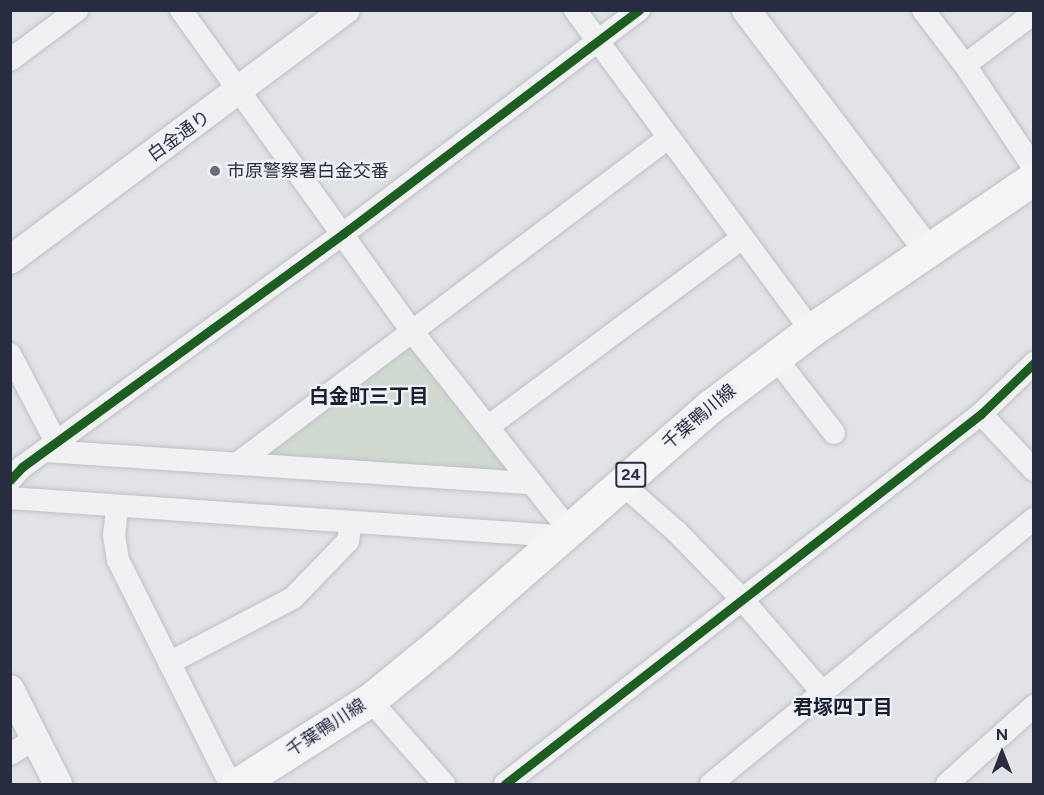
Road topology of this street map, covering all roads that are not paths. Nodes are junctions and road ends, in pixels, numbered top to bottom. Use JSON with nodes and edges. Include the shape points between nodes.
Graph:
{"nodes":[{"id":1,"x":77,"y":10,"type":"edge"},
{"id":2,"x":182,"y":10,"type":"edge"},
{"id":3,"x":346,"y":10,"type":"edge"},
{"id":4,"x":575,"y":10,"type":"edge"},
{"id":5,"x":639,"y":10,"type":"edge"},
{"id":6,"x":746,"y":10,"type":"edge"},
{"id":7,"x":923,"y":10,"type":"edge"},
{"id":8,"x":1034,"y":13,"type":"edge"},
{"id":9,"x":598,"y":41,"type":"junction"},
{"id":10,"x":10,"y":60,"type":"edge"},
{"id":11,"x":965,"y":65,"type":"junction"},
{"id":12,"x":239,"y":92,"type":"junction"},
{"id":13,"x":668,"y":138,"type":"junction"},
{"id":14,"x":1034,"y":168,"type":"edge"},
{"id":15,"x":1034,"y":178,"type":"edge"},
{"id":16,"x":344,"y":233,"type":"junction"},
{"id":17,"x":742,"y":238,"type":"junction"},
{"id":18,"x":928,"y":251,"type":"junction"},
{"id":19,"x":10,"y":260,"type":"edge"},
{"id":20,"x":411,"y":330,"type":"junction"},
{"id":21,"x":812,"y":330,"type":"junction"},
{"id":22,"x":10,"y":354,"type":"edge"},
{"id":23,"x":775,"y":357,"type":"junction"},
{"id":24,"x":1034,"y":363,"type":"edge"},
{"id":25,"x":981,"y":414,"type":"junction"},
{"id":26,"x":489,"y":426,"type":"junction"},
{"id":27,"x":834,"y":433,"type":"dead end"},
{"id":28,"x":50,"y":447,"type":"junction"},
{"id":29,"x":238,"y":463,"type":"junction"},
{"id":30,"x":1034,"y":470,"type":"edge"},
{"id":31,"x":10,"y":480,"type":"edge"},
{"id":32,"x":528,"y":483,"type":"junction"},
{"id":33,"x":621,"y":483,"type":"junction"},
{"id":34,"x":10,"y":498,"type":"edge"},
{"id":35,"x":117,"y":508,"type":"junction"},
{"id":36,"x":1034,"y":519,"type":"edge"},
{"id":37,"x":351,"y":523,"type":"junction"},
{"id":38,"x":563,"y":533,"type":"junction"},
{"id":39,"x":741,"y":598,"type":"junction"},
{"id":40,"x":170,"y":663,"type":"junction"},
{"id":41,"x":10,"y":689,"type":"edge"},
{"id":42,"x":822,"y":692,"type":"junction"},
{"id":43,"x":370,"y":700,"type":"junction"},
{"id":44,"x":1034,"y":706,"type":"edge"},
{"id":45,"x":35,"y":739,"type":"junction"},
{"id":46,"x":10,"y":754,"type":"edge"},
{"id":47,"x":58,"y":784,"type":"edge"},
{"id":48,"x":230,"y":784,"type":"edge"},
{"id":49,"x":238,"y":784,"type":"edge"},
{"id":50,"x":444,"y":784,"type":"edge"},
{"id":51,"x":505,"y":784,"type":"edge"},
{"id":52,"x":711,"y":784,"type":"edge"},
{"id":53,"x":946,"y":784,"type":"edge"}],
"edges":[{"from":1,"to":10,"type":"street"},
{"from":2,"to":12,"type":"street"},
{"from":3,"to":12,"type":"street","name":"白金通り"},
{"from":4,"to":9,"type":"street"},
{"from":5,"to":9,"type":"street"},
{"from":6,"to":18,"type":"street"},
{"from":7,"to":11,"type":"street"},
{"from":8,"to":11,"type":"street"},
{"from":9,"to":13,"type":"street"},
{"from":9,"to":16,"type":"street"},
{"from":11,"to":14,"type":"street"},
{"from":12,"to":16,"type":"street"},
{"from":12,"to":19,"type":"street","name":"白金通り"},
{"from":13,"to":17,"type":"street"},
{"from":13,"to":20,"type":"street"},
{"from":15,"to":18,"type":"main road","name":"千葉鴨川線","number":"24"},
{"from":16,"to":20,"type":"street"},
{"from":16,"to":28,"type":"street"},
{"from":17,"to":21,"type":"street"},
{"from":17,"to":26,"type":"street"},
{"from":18,"to":21,"type":"main road","name":"千葉鴨川線","number":"24"},
{"from":20,"to":26,"type":"street"},
{"from":20,"to":29,"type":"street"},
{"from":21,"to":23,"type":"main road","name":"千葉鴨川線","number":"24"},
{"from":22,"to":28,"type":"street"},
{"from":23,"to":27,"type":"street"},
{"from":23,"to":33,"type":"main road","name":"千葉鴨川線","number":"24"},
{"from":24,"to":25,"type":"street"},
{"from":25,"to":30,"type":"street"},
{"from":25,"to":39,"type":"street"},
{"from":26,"to":32,"type":"street"},
{"from":28,"to":29,"type":"street"},
{"from":28,"to":31,"type":"street"},
{"from":29,"to":32,"type":"street"},
{"from":32,"to":38,"type":"street"},
{"from":33,"to":38,"type":"main road","name":"千葉鴨川線","number":"24"},
{"from":33,"to":39,"type":"street","via":[[677,532]]},
{"from":34,"to":35,"type":"street"},
{"from":35,"to":37,"type":"street"},
{"from":35,"to":40,"type":"street","via":[[114,535],[118,560]]},
{"from":36,"to":42,"type":"street"},
{"from":37,"to":38,"type":"street"},
{"from":37,"to":40,"type":"street","via":[[348,541],[293,598]]},
{"from":38,"to":43,"type":"main road","name":"千葉鴨川線","number":"24"},
{"from":39,"to":42,"type":"street"},
{"from":39,"to":51,"type":"street"},
{"from":40,"to":48,"type":"street"},
{"from":41,"to":45,"type":"street"},
{"from":42,"to":52,"type":"street"},
{"from":43,"to":49,"type":"main road","name":"千葉鴨川線","number":"24"},
{"from":43,"to":50,"type":"street"},
{"from":44,"to":53,"type":"street"},
{"from":45,"to":46,"type":"street"},
{"from":45,"to":47,"type":"street"}]}
